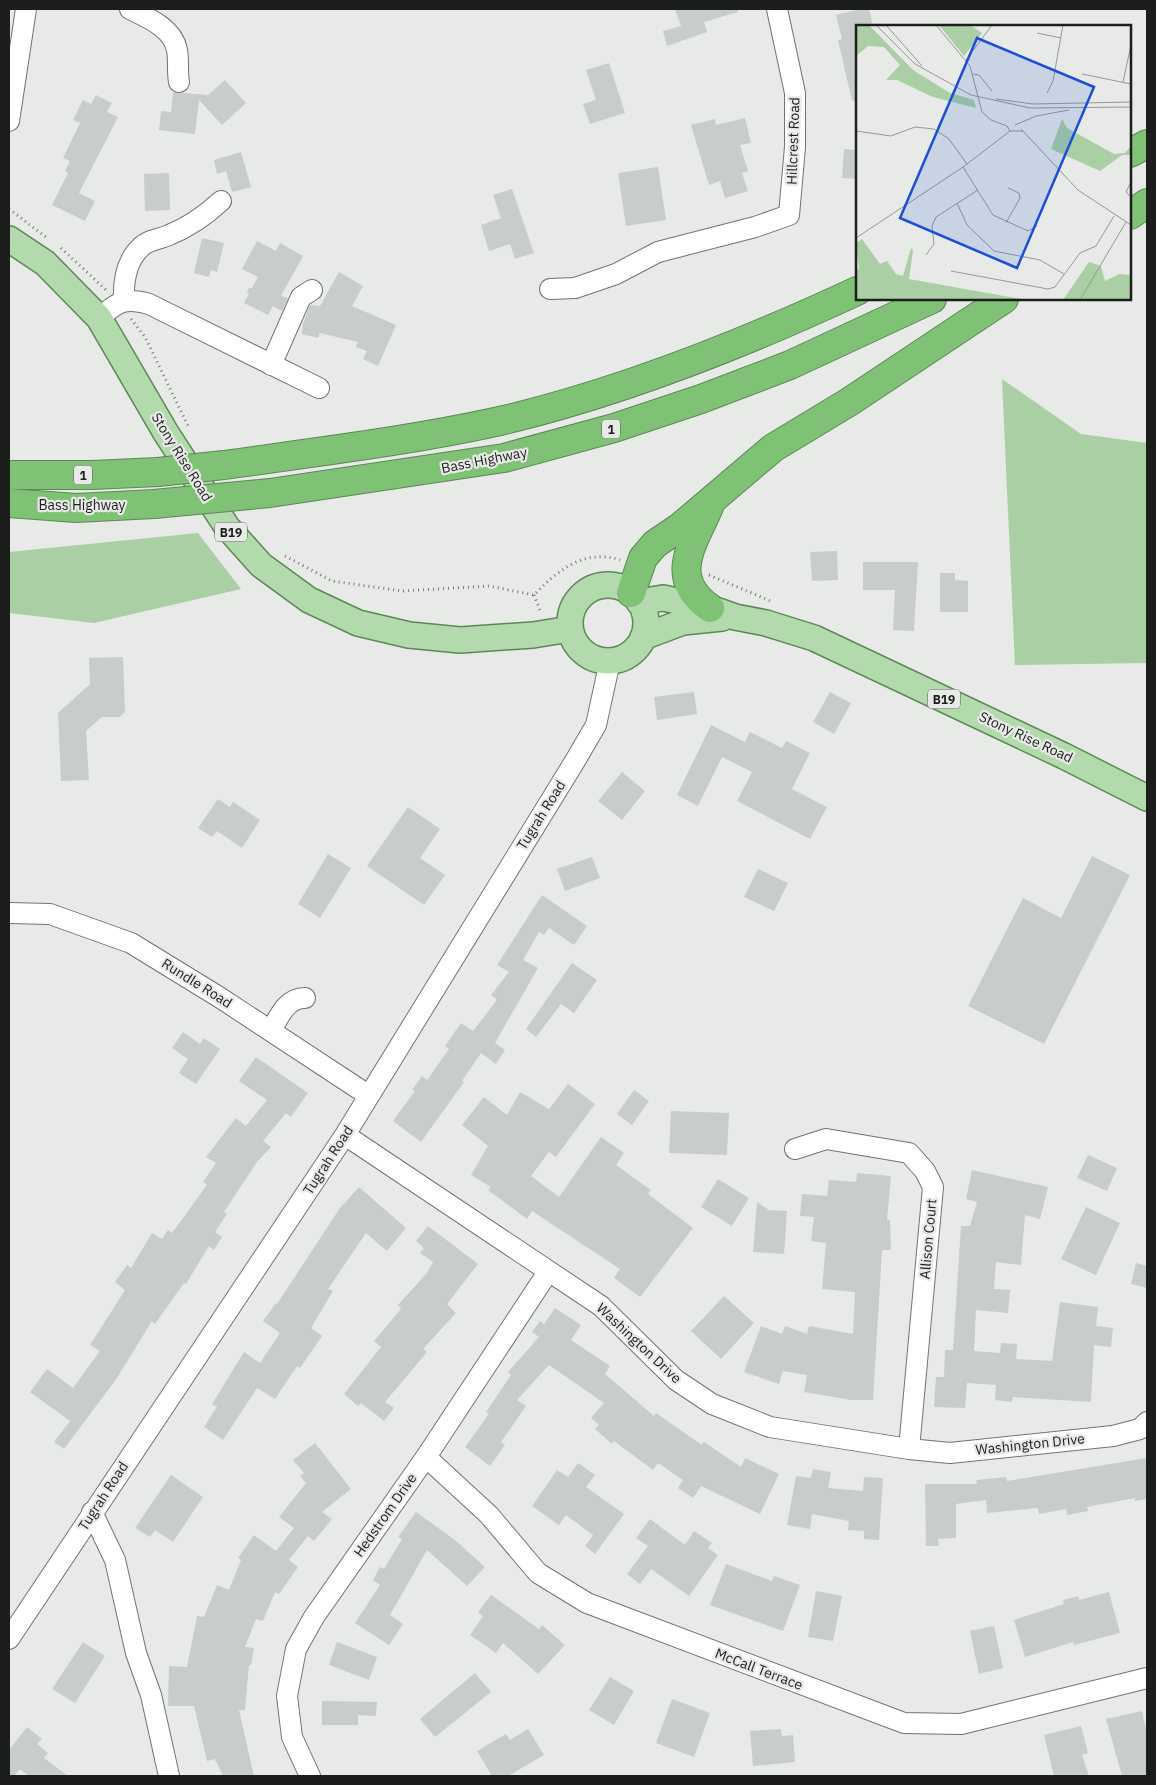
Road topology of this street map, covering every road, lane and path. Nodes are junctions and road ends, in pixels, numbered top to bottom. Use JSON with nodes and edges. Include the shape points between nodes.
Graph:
{"nodes":[{"id":1,"x":26,"y":9,"type":"edge"},
{"id":2,"x":130,"y":9,"type":"edge"},
{"id":3,"x":777,"y":9,"type":"edge"},
{"id":4,"x":179,"y":82,"type":"dead end"},
{"id":5,"x":9,"y":121,"type":"edge"},
{"id":6,"x":1147,"y":144,"type":"edge"},
{"id":7,"x":1131,"y":152,"type":"edge"},
{"id":8,"x":1147,"y":189,"type":"edge"},
{"id":9,"x":1131,"y":197,"type":"edge"},
{"id":10,"x":222,"y":201,"type":"dead end"},
{"id":11,"x":1147,"y":203,"type":"edge"},
{"id":12,"x":1131,"y":214,"type":"edge"},
{"id":13,"x":9,"y":239,"type":"edge"},
{"id":14,"x":550,"y":289,"type":"dead end"},
{"id":15,"x":312,"y":290,"type":"dead end"},
{"id":16,"x":856,"y":291,"type":"edge"},
{"id":17,"x":930,"y":300,"type":"edge"},
{"id":18,"x":1002,"y":300,"type":"edge"},
{"id":19,"x":124,"y":301,"type":"junction"},
{"id":20,"x":100,"y":318,"type":"junction"},
{"id":21,"x":271,"y":365,"type":"junction"},
{"id":22,"x":318,"y":388,"type":"dead end"},
{"id":23,"x":9,"y":475,"type":"edge"},
{"id":24,"x":712,"y":501,"type":"junction"},
{"id":25,"x":9,"y":503,"type":"edge"},
{"id":26,"x":635,"y":598,"type":"junction"},
{"id":27,"x":723,"y":613,"type":"junction"},
{"id":28,"x":570,"y":629,"type":"junction"},
{"id":29,"x":643,"y":637,"type":"junction"},
{"id":30,"x":610,"y":661,"type":"junction"},
{"id":31,"x":1147,"y":798,"type":"edge"},
{"id":32,"x":9,"y":913,"type":"edge"},
{"id":33,"x":305,"y":998,"type":"dead end"},
{"id":34,"x":271,"y":1031,"type":"junction"},
{"id":35,"x":368,"y":1095,"type":"junction"},
{"id":36,"x":344,"y":1135,"type":"junction"},
{"id":37,"x":795,"y":1149,"type":"dead end"},
{"id":38,"x":548,"y":1272,"type":"junction"},
{"id":39,"x":1147,"y":1422,"type":"edge"},
{"id":40,"x":909,"y":1449,"type":"junction"},
{"id":41,"x":426,"y":1457,"type":"junction"},
{"id":42,"x":92,"y":1512,"type":"junction"},
{"id":43,"x":9,"y":1639,"type":"edge"},
{"id":44,"x":1147,"y":1678,"type":"edge"},
{"id":45,"x":169,"y":1776,"type":"edge"},
{"id":46,"x":310,"y":1776,"type":"edge"}],
"edges":[{"from":1,"to":5,"type":"street"},
{"from":2,"to":4,"type":"street","via":[[164,29],[174,40],[178,52],[176,69]]},
{"from":3,"to":14,"type":"street","name":"Hillcrest Road","via":[[795,93],[789,215],[658,252],[616,274],[575,288]]},
{"from":6,"to":7,"type":"highway"},
{"from":8,"to":9,"type":"highway"},
{"from":10,"to":19,"type":"street","via":[[208,214],[141,245],[128,265]]},
{"from":11,"to":12,"type":"highway"},
{"from":13,"to":20,"type":"main road","name":"Stony Rise Road","number":"B19","via":[[45,263]]},
{"from":15,"to":21,"type":"street","via":[[301,297]]},
{"from":16,"to":23,"type":"highway","number":"1","bridge":true,"via":[[704,356],[611,389],[500,420],[384,442],[224,465],[158,472]]},
{"from":17,"to":25,"type":"highway","name":"Bass Highway","number":"1","bridge":true,"via":[[790,365],[701,399],[614,428],[504,458],[270,493],[154,504],[76,508]]},
{"from":18,"to":24,"type":"highway","via":[[849,402],[773,448]]},
{"from":19,"to":20,"type":"street"},
{"from":19,"to":21,"type":"street","via":[[149,304]]},
{"from":20,"to":28,"type":"main road","name":"Stony Rise Road","number":"B19","via":[[166,434],[227,527],[261,565],[309,600],[358,622],[409,635],[460,640]]},
{"from":21,"to":22,"type":"street"},
{"from":24,"to":26,"type":"highway","via":[[647,553]]},
{"from":24,"to":27,"type":"highway","via":[[689,551],[686,568],[689,585],[696,597]]},
{"from":26,"to":27,"type":"main road","name":"Stony Rise Road","number":"B19","via":[[663,598]]},
{"from":26,"to":28,"type":"main road","number":"B19","via":[[612,586],[591,589],[576,602]]},
{"from":26,"to":29,"type":"main road","via":[[645,619]]},
{"from":27,"to":29,"type":"main road","name":"Stony Rise Road","number":"B19","via":[[683,622]]},
{"from":27,"to":31,"type":"main road","name":"Stony Rise Road","number":"B19","via":[[814,638]]},
{"from":28,"to":30,"type":"main road","via":[[577,646],[586,655]]},
{"from":29,"to":30,"type":"main road","number":"B19","via":[[630,654]]},
{"from":30,"to":35,"type":"street","name":"Tugrah Road","via":[[598,717],[590,735]]},
{"from":32,"to":34,"type":"street","name":"Rundle Road","via":[[50,914],[131,944]]},
{"from":33,"to":34,"type":"street","via":[[290,1002]]},
{"from":34,"to":35,"type":"street","name":"Rundle Road"},
{"from":35,"to":36,"type":"street","name":"Tugrah Road"},
{"from":36,"to":38,"type":"street","name":"Washington Drive"},
{"from":36,"to":42,"type":"street","name":"Tugrah Road"},
{"from":37,"to":40,"type":"street","name":"Allison Court","via":[[826,1139],[909,1153],[933,1187]]},
{"from":38,"to":40,"type":"street","name":"Washington Drive","via":[[601,1306],[676,1380],[712,1404],[770,1427]]},
{"from":38,"to":41,"type":"street","name":"Hedstrom Drive"},
{"from":39,"to":40,"type":"street","name":"Washington Drive","via":[[1140,1429],[1113,1436],[950,1452]]},
{"from":41,"to":44,"type":"street","name":"McCall Terrace","via":[[489,1515],[538,1573],[587,1603],[904,1724],[961,1724]]},
{"from":41,"to":46,"type":"street","name":"Hedstrom Drive","via":[[314,1617],[296,1649],[287,1696],[292,1737]]},
{"from":42,"to":43,"type":"street","name":"Tugrah Road"},
{"from":42,"to":45,"type":"street","via":[[116,1560],[136,1653],[151,1695]]}]}
